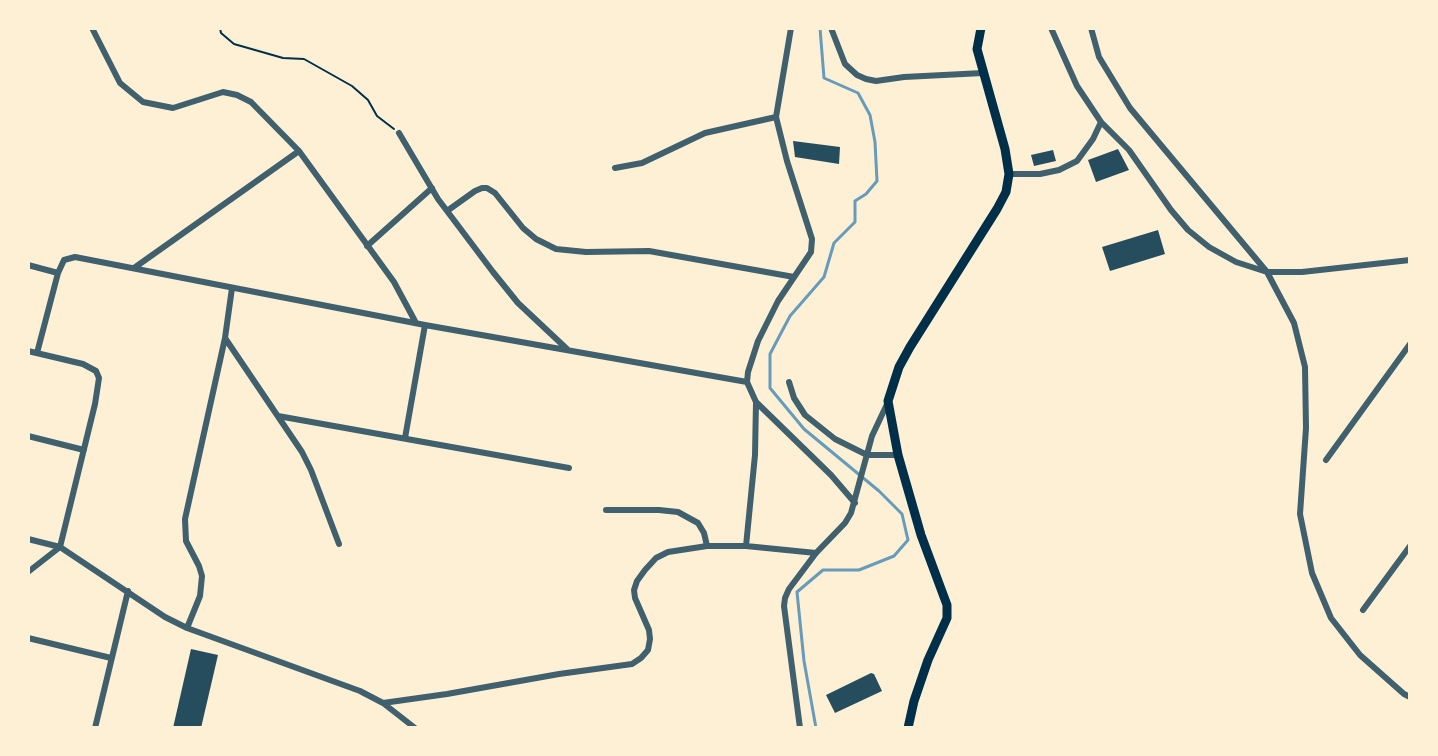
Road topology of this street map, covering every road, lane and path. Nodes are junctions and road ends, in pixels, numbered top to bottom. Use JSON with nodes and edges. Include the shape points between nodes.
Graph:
{"nodes":[{"id":1,"x":92,"y":28,"type":"edge"},
{"id":2,"x":220,"y":28,"type":"edge"},
{"id":3,"x":791,"y":28,"type":"edge"},
{"id":4,"x":831,"y":28,"type":"edge"},
{"id":5,"x":981,"y":28,"type":"edge"},
{"id":6,"x":1051,"y":28,"type":"edge"},
{"id":7,"x":1091,"y":28,"type":"edge"},
{"id":8,"x":982,"y":73,"type":"junction"},
{"id":9,"x":776,"y":117,"type":"junction"},
{"id":10,"x":1101,"y":122,"type":"junction"},
{"id":11,"x":399,"y":133,"type":"joint"},
{"id":12,"x":299,"y":151,"type":"junction"},
{"id":13,"x":615,"y":168,"type":"dead end"},
{"id":14,"x":1009,"y":174,"type":"junction"},
{"id":15,"x":432,"y":188,"type":"junction"},
{"id":16,"x":447,"y":211,"type":"junction"},
{"id":17,"x":368,"y":246,"type":"junction"},
{"id":18,"x":1410,"y":260,"type":"edge"},
{"id":19,"x":28,"y":265,"type":"edge"},
{"id":20,"x":134,"y":268,"type":"junction"},
{"id":21,"x":1268,"y":272,"type":"junction"},
{"id":22,"x":58,"y":273,"type":"junction"},
{"id":23,"x":794,"y":277,"type":"junction"},
{"id":24,"x":232,"y":288,"type":"junction"},
{"id":25,"x":416,"y":323,"type":"junction"},
{"id":26,"x":425,"y":325,"type":"junction"},
{"id":27,"x":225,"y":338,"type":"junction"},
{"id":28,"x":1410,"y":344,"type":"edge"},
{"id":29,"x":567,"y":350,"type":"junction"},
{"id":30,"x":28,"y":351,"type":"edge"},
{"id":31,"x":38,"y":353,"type":"junction"},
{"id":32,"x":747,"y":382,"type":"junction"},
{"id":33,"x":789,"y":382,"type":"dead end"},
{"id":34,"x":888,"y":401,"type":"junction"},
{"id":35,"x":756,"y":402,"type":"junction"},
{"id":36,"x":278,"y":416,"type":"junction"},
{"id":37,"x":28,"y":436,"type":"edge"},
{"id":38,"x":405,"y":438,"type":"junction"},
{"id":39,"x":84,"y":450,"type":"junction"},
{"id":40,"x":898,"y":455,"type":"junction"},
{"id":41,"x":866,"y":458,"type":"junction"},
{"id":42,"x":1326,"y":460,"type":"dead end"},
{"id":43,"x":569,"y":468,"type":"dead end"},
{"id":44,"x":855,"y":503,"type":"junction"},
{"id":45,"x":606,"y":510,"type":"dead end"},
{"id":46,"x":28,"y":539,"type":"edge"},
{"id":47,"x":339,"y":543,"type":"dead end"},
{"id":48,"x":707,"y":546,"type":"junction"},
{"id":49,"x":746,"y":546,"type":"junction"},
{"id":50,"x":1410,"y":546,"type":"edge"},
{"id":51,"x":60,"y":547,"type":"junction"},
{"id":52,"x":816,"y":553,"type":"junction"},
{"id":53,"x":28,"y":572,"type":"edge"},
{"id":54,"x":128,"y":591,"type":"junction"},
{"id":55,"x":1363,"y":610,"type":"dead end"},
{"id":56,"x":187,"y":628,"type":"junction"},
{"id":57,"x":28,"y":639,"type":"edge"},
{"id":58,"x":111,"y":658,"type":"junction"},
{"id":59,"x":1410,"y":697,"type":"edge"},
{"id":60,"x":382,"y":703,"type":"junction"},
{"id":61,"x":95,"y":728,"type":"edge"},
{"id":62,"x":416,"y":728,"type":"edge"},
{"id":63,"x":800,"y":728,"type":"edge"},
{"id":64,"x":908,"y":728,"type":"edge"}],
"edges":[{"from":1,"to":12,"type":"street","via":[[120,83],[143,102],[173,108],[223,92],[237,95],[251,102]]},
{"from":2,"to":11,"type":"path","via":[[234,44],[283,58],[304,59],[352,86],[368,100],[377,116]]},
{"from":3,"to":9,"type":"street"},
{"from":4,"to":8,"type":"street","via":[[845,64],[866,79]]},
{"from":5,"to":8,"type":"main road","via":[[977,49]]},
{"from":6,"to":10,"type":"street","via":[[1077,86]]},
{"from":7,"to":21,"type":"street","via":[[1099,57],[1130,108]]},
{"from":8,"to":14,"type":"main road"},
{"from":9,"to":13,"type":"street","via":[[705,133],[642,163]]},
{"from":9,"to":23,"type":"street","via":[[812,239],[811,252]]},
{"from":10,"to":14,"type":"street","via":[[1077,161],[1040,174]]},
{"from":10,"to":21,"type":"street","via":[[1129,150],[1188,230],[1236,262]]},
{"from":11,"to":15,"type":"street"},
{"from":12,"to":17,"type":"street"},
{"from":12,"to":20,"type":"street"},
{"from":14,"to":34,"type":"main road","via":[[997,209],[899,367]]},
{"from":15,"to":16,"type":"street"},
{"from":15,"to":17,"type":"street"},
{"from":16,"to":23,"type":"street","via":[[475,191],[488,188],[523,228],[556,249],[649,251]]},
{"from":16,"to":29,"type":"street","via":[[518,303]]},
{"from":17,"to":25,"type":"street","via":[[394,282]]},
{"from":18,"to":21,"type":"street"},
{"from":19,"to":22,"type":"street"},
{"from":20,"to":22,"type":"street","via":[[75,257],[64,261]]},
{"from":20,"to":24,"type":"street"},
{"from":21,"to":59,"type":"street","via":[[1294,323],[1305,367],[1306,428],[1300,514],[1311,573],[1331,618],[1359,655]]},
{"from":22,"to":31,"type":"street"},
{"from":23,"to":32,"type":"street","via":[[758,341]]},
{"from":24,"to":25,"type":"street"},
{"from":24,"to":27,"type":"street"},
{"from":25,"to":26,"type":"street"},
{"from":26,"to":29,"type":"street"},
{"from":26,"to":38,"type":"street"},
{"from":27,"to":36,"type":"street"},
{"from":27,"to":56,"type":"street","via":[[185,519],[186,541],[202,576],[200,596]]},
{"from":28,"to":42,"type":"street"},
{"from":29,"to":32,"type":"street"},
{"from":30,"to":31,"type":"street"},
{"from":31,"to":39,"type":"street","via":[[96,371],[99,378]]},
{"from":32,"to":35,"type":"street"},
{"from":33,"to":41,"type":"street","via":[[794,398],[816,426]]},
{"from":34,"to":40,"type":"main road"},
{"from":34,"to":41,"type":"street"},
{"from":35,"to":44,"type":"street"},
{"from":35,"to":49,"type":"street"},
{"from":36,"to":38,"type":"street"},
{"from":36,"to":47,"type":"street","via":[[311,470]]},
{"from":37,"to":39,"type":"street"},
{"from":38,"to":43,"type":"street"},
{"from":39,"to":51,"type":"street"},
{"from":40,"to":41,"type":"street"},
{"from":40,"to":64,"type":"main road","via":[[921,536],[947,605],[947,618],[925,671]]},
{"from":41,"to":44,"type":"street"},
{"from":44,"to":52,"type":"street","via":[[846,523]]},
{"from":45,"to":48,"type":"street","via":[[678,512],[698,523]]},
{"from":46,"to":51,"type":"street"},
{"from":48,"to":49,"type":"street"},
{"from":48,"to":60,"type":"street","via":[[668,552],[656,558],[637,581],[635,598],[650,639],[648,650],[632,664]]},
{"from":49,"to":52,"type":"street"},
{"from":50,"to":55,"type":"street"},
{"from":51,"to":53,"type":"street"},
{"from":51,"to":54,"type":"street"},
{"from":52,"to":63,"type":"street","via":[[789,589],[784,606]]},
{"from":54,"to":56,"type":"street"},
{"from":54,"to":58,"type":"street"},
{"from":56,"to":60,"type":"street","via":[[334,680]]},
{"from":57,"to":58,"type":"street"},
{"from":58,"to":61,"type":"street"},
{"from":60,"to":62,"type":"street"}]}
